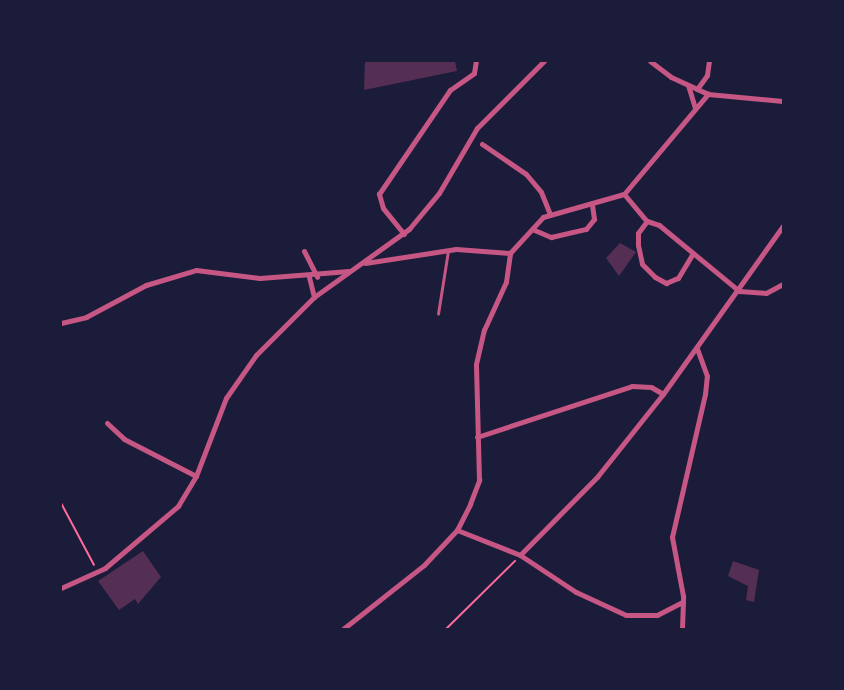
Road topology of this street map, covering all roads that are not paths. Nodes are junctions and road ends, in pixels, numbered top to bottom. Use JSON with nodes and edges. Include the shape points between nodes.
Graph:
{"nodes":[{"id":1,"x":476,"y":61,"type":"edge"},
{"id":2,"x":544,"y":61,"type":"edge"},
{"id":3,"x":650,"y":61,"type":"edge"},
{"id":4,"x":709,"y":61,"type":"edge"},
{"id":5,"x":688,"y":85,"type":"junction"},
{"id":6,"x":697,"y":89,"type":"junction"},
{"id":7,"x":708,"y":94,"type":"junction"},
{"id":8,"x":783,"y":101,"type":"edge"},
{"id":9,"x":695,"y":108,"type":"junction"},
{"id":10,"x":482,"y":144,"type":"dead end"},
{"id":11,"x":624,"y":194,"type":"junction"},
{"id":12,"x":592,"y":205,"type":"junction"},
{"id":13,"x":550,"y":214,"type":"junction"},
{"id":14,"x":647,"y":221,"type":"junction"},
{"id":15,"x":783,"y":226,"type":"edge"},
{"id":16,"x":532,"y":228,"type":"junction"},
{"id":17,"x":404,"y":234,"type":"junction"},
{"id":18,"x":448,"y":250,"type":"junction"},
{"id":19,"x":304,"y":251,"type":"dead end"},
{"id":20,"x":510,"y":253,"type":"junction"},
{"id":21,"x":693,"y":253,"type":"junction"},
{"id":22,"x":365,"y":263,"type":"junction"},
{"id":23,"x":353,"y":270,"type":"junction"},
{"id":24,"x":309,"y":277,"type":"junction"},
{"id":25,"x":316,"y":277,"type":"junction"},
{"id":26,"x":783,"y":284,"type":"edge"},
{"id":27,"x":739,"y":291,"type":"junction"},
{"id":28,"x":314,"y":297,"type":"junction"},
{"id":29,"x":438,"y":314,"type":"dead end"},
{"id":30,"x":61,"y":323,"type":"edge"},
{"id":31,"x":697,"y":348,"type":"junction"},
{"id":32,"x":663,"y":394,"type":"junction"},
{"id":33,"x":107,"y":423,"type":"dead end"},
{"id":34,"x":477,"y":437,"type":"junction"},
{"id":35,"x":196,"y":476,"type":"junction"},
{"id":36,"x":457,"y":530,"type":"junction"},
{"id":37,"x":519,"y":557,"type":"junction"},
{"id":38,"x":61,"y":588,"type":"edge"},
{"id":39,"x":683,"y":602,"type":"junction"},
{"id":40,"x":343,"y":629,"type":"edge"},
{"id":41,"x":682,"y":629,"type":"edge"}],
"edges":[{"from":1,"to":17,"type":"street","via":[[472,76],[450,90],[379,194],[382,208]]},
{"from":2,"to":17,"type":"street","via":[[477,128],[435,198]]},
{"from":3,"to":5,"type":"street"},
{"from":4,"to":6,"type":"street","via":[[707,75]]},
{"from":5,"to":6,"type":"street"},
{"from":5,"to":9,"type":"street"},
{"from":6,"to":7,"type":"street"},
{"from":7,"to":8,"type":"street"},
{"from":7,"to":9,"type":"street"},
{"from":9,"to":11,"type":"street"},
{"from":10,"to":13,"type":"street","via":[[526,174],[541,192]]},
{"from":11,"to":12,"type":"street"},
{"from":11,"to":14,"type":"street"},
{"from":12,"to":13,"type":"street"},
{"from":12,"to":16,"type":"street","via":[[594,219],[586,229],[551,237]]},
{"from":13,"to":16,"type":"street"},
{"from":14,"to":21,"type":"street"},
{"from":14,"to":21,"type":"street","via":[[638,233],[638,245],[642,264],[655,277],[666,283],[678,278]]},
{"from":15,"to":27,"type":"street"},
{"from":16,"to":20,"type":"street"},
{"from":17,"to":22,"type":"street"},
{"from":18,"to":20,"type":"street"},
{"from":18,"to":22,"type":"street"},
{"from":18,"to":29,"type":"lane"},
{"from":19,"to":25,"type":"street"},
{"from":20,"to":34,"type":"street","via":[[506,282],[484,330],[476,364]]},
{"from":21,"to":27,"type":"street"},
{"from":22,"to":23,"type":"street"},
{"from":23,"to":25,"type":"street"},
{"from":23,"to":28,"type":"street"},
{"from":24,"to":25,"type":"street"},
{"from":24,"to":28,"type":"street"},
{"from":24,"to":30,"type":"street","via":[[260,278],[196,270],[122,295],[86,317]]},
{"from":26,"to":27,"type":"street","via":[[766,293]]},
{"from":27,"to":31,"type":"street"},
{"from":28,"to":35,"type":"street","via":[[256,354],[230,391]]},
{"from":31,"to":32,"type":"street"},
{"from":31,"to":39,"type":"street","via":[[707,376],[705,394],[672,537]]},
{"from":32,"to":34,"type":"street","via":[[651,387],[632,386]]},
{"from":32,"to":37,"type":"street","via":[[598,477]]},
{"from":33,"to":35,"type":"street","via":[[124,439]]},
{"from":34,"to":36,"type":"street","via":[[479,480]]},
{"from":35,"to":38,"type":"street","via":[[165,521],[98,571]]},
{"from":36,"to":37,"type":"street"},
{"from":36,"to":40,"type":"street","via":[[405,582]]},
{"from":37,"to":39,"type":"street","via":[[576,592],[626,615],[657,616]]},
{"from":39,"to":41,"type":"street"}]}
